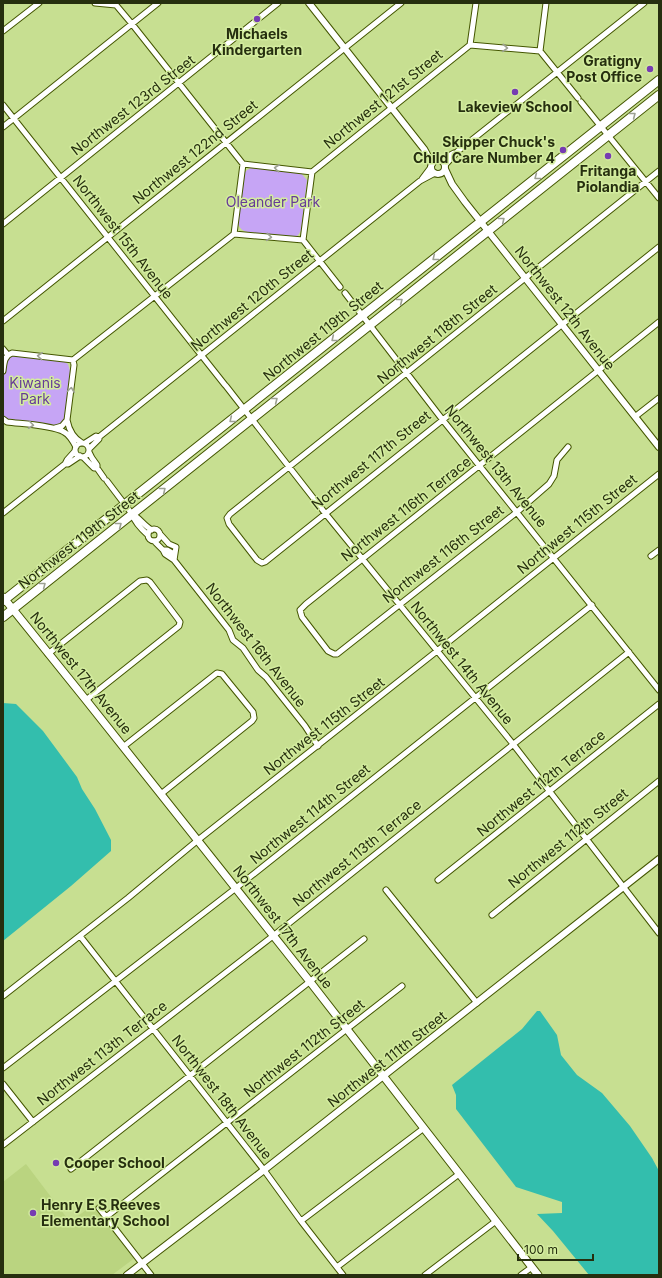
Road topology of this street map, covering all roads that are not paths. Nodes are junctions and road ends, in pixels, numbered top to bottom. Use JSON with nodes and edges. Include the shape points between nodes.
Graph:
{"nodes":[{"id":1,"x":38,"y":3,"type":"edge"},
{"id":2,"x":95,"y":3,"type":"edge"},
{"id":3,"x":158,"y":3,"type":"edge"},
{"id":4,"x":309,"y":3,"type":"edge"},
{"id":5,"x":402,"y":3,"type":"edge"},
{"id":6,"x":476,"y":3,"type":"edge"},
{"id":7,"x":546,"y":3,"type":"edge"},
{"id":8,"x":644,"y":3,"type":"edge"},
{"id":9,"x":116,"y":4,"type":"edge"},
{"id":10,"x":279,"y":4,"type":"edge"},
{"id":11,"x":132,"y":24,"type":"junction"},
{"id":12,"x":3,"y":31,"type":"edge"},
{"id":13,"x":470,"y":45,"type":"junction"},
{"id":14,"x":345,"y":49,"type":"junction"},
{"id":15,"x":540,"y":51,"type":"junction"},
{"id":16,"x":557,"y":73,"type":"junction"},
{"id":17,"x":659,"y":80,"type":"edge"},
{"id":18,"x":179,"y":84,"type":"junction"},
{"id":19,"x":659,"y":95,"type":"edge"},
{"id":20,"x":3,"y":105,"type":"edge"},
{"id":21,"x":392,"y":108,"type":"junction"},
{"id":22,"x":14,"y":118,"type":"junction"},
{"id":23,"x":600,"y":126,"type":"junction"},
{"id":24,"x":3,"y":127,"type":"edge"},
{"id":25,"x":608,"y":135,"type":"junction"},
{"id":26,"x":226,"y":143,"type":"junction"},
{"id":27,"x":243,"y":164,"type":"junction"},
{"id":28,"x":438,"y":166,"type":"junction"},
{"id":29,"x":659,"y":171,"type":"edge"},
{"id":30,"x":312,"y":172,"type":"junction"},
{"id":31,"x":61,"y":177,"type":"junction"},
{"id":32,"x":646,"y":182,"type":"junction"},
{"id":33,"x":659,"y":198,"type":"edge"},
{"id":34,"x":481,"y":221,"type":"junction"},
{"id":35,"x":3,"y":224,"type":"edge"},
{"id":36,"x":489,"y":231,"type":"junction"},
{"id":37,"x":234,"y":234,"type":"junction"},
{"id":38,"x":108,"y":237,"type":"junction"},
{"id":39,"x":303,"y":240,"type":"junction"},
{"id":40,"x":659,"y":247,"type":"edge"},
{"id":41,"x":319,"y":262,"type":"junction"},
{"id":42,"x":526,"y":278,"type":"junction"},
{"id":43,"x":340,"y":287,"type":"dead end"},
{"id":44,"x":344,"y":292,"type":"dead end"},
{"id":45,"x":155,"y":296,"type":"junction"},
{"id":46,"x":363,"y":316,"type":"junction"},
{"id":47,"x":3,"y":321,"type":"edge"},
{"id":48,"x":659,"y":322,"type":"edge"},
{"id":49,"x":563,"y":324,"type":"junction"},
{"id":50,"x":370,"y":325,"type":"junction"},
{"id":51,"x":3,"y":349,"type":"edge"},
{"id":52,"x":8,"y":355,"type":"junction"},
{"id":53,"x":201,"y":355,"type":"junction"},
{"id":54,"x":72,"y":360,"type":"junction"},
{"id":55,"x":599,"y":370,"type":"junction"},
{"id":56,"x":3,"y":371,"type":"edge"},
{"id":57,"x":407,"y":374,"type":"junction"},
{"id":58,"x":659,"y":398,"type":"edge"},
{"id":59,"x":244,"y":410,"type":"junction"},
{"id":60,"x":636,"y":416,"type":"junction"},
{"id":61,"x":251,"y":419,"type":"junction"},
{"id":62,"x":442,"y":419,"type":"junction"},
{"id":63,"x":67,"y":420,"type":"junction"},
{"id":64,"x":4,"y":422,"type":"edge"},
{"id":65,"x":55,"y":428,"type":"junction"},
{"id":66,"x":99,"y":437,"type":"junction"},
{"id":67,"x":83,"y":443,"type":"junction"},
{"id":68,"x":659,"y":446,"type":"edge"},
{"id":69,"x":568,"y":447,"type":"dead end"},
{"id":70,"x":76,"y":449,"type":"junction"},
{"id":71,"x":89,"y":450,"type":"junction"},
{"id":72,"x":82,"y":457,"type":"junction"},
{"id":73,"x":65,"y":464,"type":"junction"},
{"id":74,"x":480,"y":465,"type":"junction"},
{"id":75,"x":290,"y":467,"type":"junction"},
{"id":76,"x":97,"y":468,"type":"junction"},
{"id":77,"x":659,"y":474,"type":"edge"},
{"id":78,"x":125,"y":505,"type":"junction"},
{"id":79,"x":325,"y":512,"type":"junction"},
{"id":80,"x":517,"y":512,"type":"junction"},
{"id":81,"x":3,"y":513,"type":"edge"},
{"id":82,"x":132,"y":514,"type":"junction"},
{"id":83,"x":152,"y":530,"type":"junction"},
{"id":84,"x":160,"y":534,"type":"junction"},
{"id":85,"x":148,"y":535,"type":"junction"},
{"id":86,"x":154,"y":541,"type":"junction"},
{"id":87,"x":169,"y":544,"type":"junction"},
{"id":88,"x":164,"y":550,"type":"junction"},
{"id":89,"x":659,"y":550,"type":"edge"},
{"id":90,"x":651,"y":556,"type":"dead end"},
{"id":91,"x":174,"y":557,"type":"junction"},
{"id":92,"x":362,"y":558,"type":"junction"},
{"id":93,"x":554,"y":558,"type":"junction"},
{"id":94,"x":268,"y":559,"type":"joint"},
{"id":95,"x":4,"y":600,"type":"edge"},
{"id":96,"x":399,"y":604,"type":"junction"},
{"id":97,"x":592,"y":605,"type":"junction"},
{"id":98,"x":12,"y":609,"type":"junction"},
{"id":99,"x":3,"y":617,"type":"edge"},
{"id":100,"x":437,"y":651,"type":"junction"},
{"id":101,"x":629,"y":652,"type":"junction"},
{"id":102,"x":48,"y":654,"type":"junction"},
{"id":103,"x":337,"y":654,"type":"joint"},
{"id":104,"x":659,"y":690,"type":"edge"},
{"id":105,"x":475,"y":698,"type":"junction"},
{"id":106,"x":86,"y":700,"type":"junction"},
{"id":107,"x":659,"y":704,"type":"edge"},
{"id":108,"x":513,"y":744,"type":"junction"},
{"id":109,"x":124,"y":746,"type":"junction"},
{"id":110,"x":318,"y":746,"type":"junction"},
{"id":111,"x":659,"y":781,"type":"edge"},
{"id":112,"x":550,"y":792,"type":"junction"},
{"id":113,"x":161,"y":794,"type":"junction"},
{"id":114,"x":586,"y":839,"type":"junction"},
{"id":115,"x":198,"y":840,"type":"junction"},
{"id":116,"x":659,"y":859,"type":"edge"},
{"id":117,"x":438,"y":880,"type":"dead end"},
{"id":118,"x":236,"y":888,"type":"junction"},
{"id":119,"x":623,"y":888,"type":"junction"},
{"id":120,"x":386,"y":890,"type":"dead end"},
{"id":121,"x":492,"y":915,"type":"dead end"},
{"id":122,"x":659,"y":933,"type":"edge"},
{"id":123,"x":80,"y":936,"type":"junction"},
{"id":124,"x":273,"y":936,"type":"junction"},
{"id":125,"x":364,"y":939,"type":"dead end"},
{"id":126,"x":116,"y":982,"type":"junction"},
{"id":127,"x":311,"y":983,"type":"junction"},
{"id":128,"x":402,"y":986,"type":"dead end"},
{"id":129,"x":3,"y":996,"type":"edge"},
{"id":130,"x":477,"y":1003,"type":"junction"},
{"id":131,"x":153,"y":1029,"type":"junction"},
{"id":132,"x":347,"y":1029,"type":"junction"},
{"id":133,"x":3,"y":1068,"type":"edge"},
{"id":134,"x":190,"y":1076,"type":"junction"},
{"id":135,"x":384,"y":1076,"type":"junction"},
{"id":136,"x":3,"y":1084,"type":"edge"},
{"id":137,"x":33,"y":1122,"type":"junction"},
{"id":138,"x":227,"y":1122,"type":"junction"},
{"id":139,"x":424,"y":1128,"type":"junction"},
{"id":140,"x":3,"y":1145,"type":"edge"},
{"id":141,"x":71,"y":1169,"type":"dead end"},
{"id":142,"x":264,"y":1170,"type":"junction"},
{"id":143,"x":459,"y":1174,"type":"junction"},
{"id":144,"x":99,"y":1208,"type":"dead end"},
{"id":145,"x":106,"y":1217,"type":"junction"},
{"id":146,"x":496,"y":1220,"type":"junction"},
{"id":147,"x":300,"y":1221,"type":"junction"},
{"id":148,"x":142,"y":1263,"type":"junction"},
{"id":149,"x":337,"y":1267,"type":"junction"},
{"id":150,"x":532,"y":1267,"type":"junction"},
{"id":151,"x":127,"y":1275,"type":"edge"},
{"id":152,"x":151,"y":1275,"type":"edge"},
{"id":153,"x":343,"y":1275,"type":"edge"},
{"id":154,"x":426,"y":1275,"type":"edge"},
{"id":155,"x":521,"y":1275,"type":"edge"},
{"id":156,"x":538,"y":1275,"type":"edge"}],
"edges":[{"from":1,"to":12,"type":"street"},
{"from":2,"to":9,"type":"street"},
{"from":3,"to":11,"type":"street"},
{"from":4,"to":14,"type":"street","name":"Northwest 12th Avenue"},
{"from":5,"to":14,"type":"street","name":"Northwest 122nd Street"},
{"from":6,"to":13,"type":"street"},
{"from":7,"to":15,"type":"street"},
{"from":8,"to":16,"type":"street","name":"Northwest 120th Street"},
{"from":9,"to":11,"type":"street"},
{"from":10,"to":18,"type":"street","name":"Northwest 123rd Street"},
{"from":11,"to":18,"type":"street"},
{"from":11,"to":22,"type":"street"},
{"from":13,"to":15,"type":"street","one_way":true},
{"from":13,"to":21,"type":"street","name":"Northwest 121st Street"},
{"from":14,"to":21,"type":"street","name":"Northwest 12th Avenue"},
{"from":14,"to":26,"type":"street","name":"Northwest 122nd Street"},
{"from":15,"to":16,"type":"street"},
{"from":16,"to":23,"type":"street"},
{"from":16,"to":28,"type":"street","name":"Northwest 120th Street"},
{"from":17,"to":23,"type":"highway","name":"Northwest 119th Street"},
{"from":18,"to":26,"type":"street"},
{"from":18,"to":31,"type":"street","name":"Northwest 123rd Street"},
{"from":25,"to":19,"type":"highway","name":"Northwest 119th Street","one_way":true},
{"from":20,"to":22,"type":"street","name":"Northwest 15th Avenue"},
{"from":21,"to":28,"type":"street","name":"Northwest 12th Avenue"},
{"from":21,"to":30,"type":"street","name":"Northwest 121st Street"},
{"from":22,"to":24,"type":"street"},
{"from":22,"to":31,"type":"street","name":"Northwest 15th Avenue"},
{"from":23,"to":25,"type":"street"},
{"from":23,"to":34,"type":"highway","name":"Northwest 119th Street","one_way":true},
{"from":25,"to":32,"type":"street"},
{"from":36,"to":25,"type":"highway","name":"Northwest 119th Street","one_way":true},
{"from":26,"to":27,"type":"street"},
{"from":26,"to":38,"type":"street","name":"Northwest 122nd Street"},
{"from":30,"to":27,"type":"street","one_way":true},
{"from":27,"to":37,"type":"street"},
{"from":28,"to":34,"type":"street","name":"Northwest 12th Avenue"},
{"from":28,"to":41,"type":"street","name":"Northwest 120th Street"},
{"from":29,"to":32,"type":"street","name":"Northwest 118th Street"},
{"from":30,"to":39,"type":"street"},
{"from":31,"to":35,"type":"street","name":"Northwest 123rd Street"},
{"from":31,"to":38,"type":"street","name":"Northwest 15th Avenue"},
{"from":32,"to":33,"type":"street"},
{"from":32,"to":42,"type":"street","name":"Northwest 118th Street"},
{"from":34,"to":36,"type":"street","name":"Northwest 12th Avenue"},
{"from":34,"to":46,"type":"highway","name":"Northwest 119th Street","one_way":true},
{"from":36,"to":42,"type":"street","name":"Northwest 12th Avenue"},
{"from":50,"to":36,"type":"highway","name":"Northwest 119th Street","one_way":true},
{"from":37,"to":39,"type":"street","one_way":true},
{"from":37,"to":45,"type":"street"},
{"from":38,"to":45,"type":"street","name":"Northwest 15th Avenue"},
{"from":38,"to":47,"type":"street","name":"Northwest 122nd Street"},
{"from":39,"to":41,"type":"street"},
{"from":40,"to":49,"type":"street","name":"Northwest 117th Street"},
{"from":41,"to":43,"type":"street"},
{"from":41,"to":53,"type":"street","name":"Northwest 120th Street"},
{"from":42,"to":49,"type":"street","name":"Northwest 12th Avenue"},
{"from":42,"to":57,"type":"street","name":"Northwest 118th Street"},
{"from":44,"to":46,"type":"street","name":"Northwest 13th Avenue"},
{"from":45,"to":53,"type":"street","name":"Northwest 15th Avenue"},
{"from":45,"to":54,"type":"street"},
{"from":46,"to":50,"type":"street","name":"Northwest 13th Avenue"},
{"from":46,"to":59,"type":"highway","name":"Northwest 119th Street","one_way":true},
{"from":48,"to":55,"type":"street","name":"Northwest 116th Terrace"},
{"from":49,"to":55,"type":"street","name":"Northwest 12th Avenue"},
{"from":49,"to":62,"type":"street","name":"Northwest 117th Street"},
{"from":50,"to":57,"type":"street","name":"Northwest 13th Avenue"},
{"from":61,"to":50,"type":"highway","name":"Northwest 119th Street","one_way":true},
{"from":51,"to":52,"type":"street"},
{"from":54,"to":52,"type":"street","one_way":true,"via":[[12,353]]},
{"from":52,"to":56,"type":"street","via":[[4,360]]},
{"from":53,"to":59,"type":"street","name":"Northwest 15th Avenue"},
{"from":53,"to":66,"type":"street","name":"Northwest 120th Street"},
{"from":63,"to":54,"type":"street","one_way":true,"via":[[74,365]]},
{"from":55,"to":60,"type":"street","name":"Northwest 12th Avenue"},
{"from":55,"to":74,"type":"street","name":"Northwest 116th Terrace"},
{"from":57,"to":62,"type":"street","name":"Northwest 13th Avenue"},
{"from":57,"to":75,"type":"street","name":"Northwest 118th Street"},
{"from":58,"to":60,"type":"street"},
{"from":59,"to":61,"type":"street","name":"Northwest 14th Avenue"},
{"from":59,"to":78,"type":"highway","name":"Northwest 119th Street","one_way":true},
{"from":60,"to":68,"type":"street","name":"Northwest 12th Avenue"},
{"from":61,"to":75,"type":"street","name":"Northwest 14th Avenue"},
{"from":82,"to":61,"type":"highway","name":"Northwest 119th Street","one_way":true},
{"from":62,"to":74,"type":"street","name":"Northwest 13th Avenue"},
{"from":62,"to":79,"type":"street","name":"Northwest 117th Street"},
{"from":63,"to":65,"type":"street","via":[[62,426]]},
{"from":63,"to":67,"type":"street","via":[[68,427],[76,439]]},
{"from":64,"to":65,"type":"street","one_way":true},
{"from":65,"to":70,"type":"street","via":[[69,436]]},
{"from":66,"to":67,"type":"street","name":"Northwest 120th Street"},
{"from":66,"to":71,"type":"street","name":"Northwest 120th Street"},
{"from":67,"to":70,"type":"street","name":"Northwest 120th Street","via":[[78,444]]},
{"from":67,"to":71,"type":"street"},
{"from":69,"to":80,"type":"street","name":"Northwest 116th Street","via":[[557,460],[550,484]]},
{"from":70,"to":72,"type":"street","via":[[77,454]]},
{"from":70,"to":73,"type":"street","name":"Northwest 120th Street"},
{"from":71,"to":72,"type":"street","name":"Northwest 120th Street","via":[[87,455]]},
{"from":71,"to":76,"type":"street"},
{"from":72,"to":73,"type":"street","name":"Northwest 120th Street"},
{"from":72,"to":76,"type":"street"},
{"from":73,"to":81,"type":"street","name":"Northwest 120th Street"},
{"from":74,"to":80,"type":"street","name":"Northwest 13th Avenue"},
{"from":74,"to":92,"type":"street","name":"Northwest 116th Terrace"},
{"from":75,"to":79,"type":"street","name":"Northwest 14th Avenue"},
{"from":75,"to":94,"type":"street","name":"Northwest 118th Street","via":[[227,518],[228,524],[257,560],[262,563]]},
{"from":76,"to":78,"type":"street","name":"Northwest 16th Avenue"},
{"from":77,"to":93,"type":"street","name":"Northwest 115th Street"},
{"from":78,"to":82,"type":"street","name":"Northwest 16th Avenue"},
{"from":78,"to":95,"type":"highway","name":"Northwest 119th Street"},
{"from":79,"to":92,"type":"street","name":"Northwest 14th Avenue"},
{"from":79,"to":94,"type":"street","name":"Northwest 117th Street"},
{"from":80,"to":93,"type":"street","name":"Northwest 13th Avenue"},
{"from":80,"to":96,"type":"street","name":"Northwest 116th Street"},
{"from":82,"to":83,"type":"street","name":"Northwest 16th Avenue"},
{"from":82,"to":85,"type":"street","name":"Northwest 16th Avenue","via":[[134,520]]},
{"from":98,"to":82,"type":"highway","name":"Northwest 119th Street","one_way":true},
{"from":83,"to":84,"type":"street","name":"Northwest 16th Avenue"},
{"from":83,"to":85,"type":"street"},
{"from":84,"to":86,"type":"street"},
{"from":84,"to":87,"type":"street","name":"Northwest 16th Avenue"},
{"from":85,"to":86,"type":"street","name":"Northwest 16th Avenue","via":[[149,539]]},
{"from":86,"to":88,"type":"street","name":"Northwest 16th Avenue"},
{"from":87,"to":88,"type":"street"},
{"from":87,"to":91,"type":"street","name":"Northwest 16th Avenue","via":[[176,547]]},
{"from":88,"to":91,"type":"street","name":"Northwest 16th Avenue","via":[[165,554]]},
{"from":89,"to":90,"type":"street"},
{"from":91,"to":110,"type":"street","name":"Northwest 16th Avenue","via":[[234,640],[305,726]]},
{"from":92,"to":96,"type":"street","name":"Northwest 14th Avenue"},
{"from":92,"to":103,"type":"street","name":"Northwest 116th Terrace","via":[[300,610],[302,617],[328,651]]},
{"from":93,"to":97,"type":"street","name":"Northwest 13th Avenue"},
{"from":93,"to":100,"type":"street","name":"Northwest 115th Street"},
{"from":95,"to":98,"type":"main road","name":"Northwest 17th Avenue"},
{"from":96,"to":100,"type":"street","name":"Northwest 14th Avenue"},
{"from":96,"to":103,"type":"street","name":"Northwest 116th Street"},
{"from":97,"to":101,"type":"street","name":"Northwest 13th Avenue"},
{"from":97,"to":105,"type":"street","name":"Northwest 114th Street"},
{"from":98,"to":99,"type":"highway","name":"Northwest 119th Street"},
{"from":98,"to":102,"type":"main road","name":"Northwest 17th Avenue"},
{"from":100,"to":105,"type":"street","name":"Northwest 14th Avenue"},
{"from":100,"to":110,"type":"street","name":"Northwest 115th Street"},
{"from":101,"to":104,"type":"street","name":"Northwest 13th Avenue"},
{"from":101,"to":108,"type":"street","name":"Northwest 113th Terrace"},
{"from":102,"to":106,"type":"main road","name":"Northwest 17th Avenue"},
{"from":102,"to":106,"type":"street","via":[[140,581],[150,582],[180,622],[176,628]]},
{"from":105,"to":108,"type":"street","name":"Northwest 14th Avenue"},
{"from":105,"to":118,"type":"street","name":"Northwest 114th Street"},
{"from":106,"to":109,"type":"main road","name":"Northwest 17th Avenue"},
{"from":107,"to":112,"type":"street","name":"Northwest 112th Terrace"},
{"from":108,"to":112,"type":"street","name":"Northwest 14th Avenue"},
{"from":108,"to":124,"type":"street","name":"Northwest 113th Terrace"},
{"from":109,"to":113,"type":"main road","name":"Northwest 17th Avenue"},
{"from":109,"to":113,"type":"street","via":[[219,673],[253,712],[252,721]]},
{"from":110,"to":115,"type":"street","name":"Northwest 115th Street"},
{"from":111,"to":114,"type":"street","name":"Northwest 112th Street"},
{"from":112,"to":114,"type":"street","name":"Northwest 14th Avenue"},
{"from":112,"to":117,"type":"street","name":"Northwest 112th Terrace"},
{"from":113,"to":115,"type":"main road","name":"Northwest 17th Avenue"},
{"from":114,"to":119,"type":"street","name":"Northwest 14th Avenue"},
{"from":114,"to":121,"type":"street","name":"Northwest 112th Street"},
{"from":115,"to":118,"type":"main road","name":"Northwest 17th Avenue"},
{"from":115,"to":123,"type":"street","name":"Northwest 115th Street"},
{"from":116,"to":119,"type":"street","name":"Northwest 111th Street"},
{"from":118,"to":124,"type":"main road","name":"Northwest 17th Avenue"},
{"from":118,"to":126,"type":"street","name":"Northwest 114th Street"},
{"from":119,"to":122,"type":"street","name":"Northwest 14th Avenue"},
{"from":119,"to":130,"type":"street","name":"Northwest 111th Street"},
{"from":120,"to":130,"type":"street"},
{"from":123,"to":126,"type":"street","name":"Northwest 18th Avenue"},
{"from":123,"to":129,"type":"street","name":"Northwest 115th Street"},
{"from":124,"to":127,"type":"main road","name":"Northwest 17th Avenue"},
{"from":124,"to":131,"type":"street","name":"Northwest 113th Terrace"},
{"from":125,"to":127,"type":"street"},
{"from":126,"to":131,"type":"street","name":"Northwest 18th Avenue"},
{"from":126,"to":133,"type":"street","name":"Northwest 114th Street"},
{"from":127,"to":132,"type":"main road","name":"Northwest 17th Avenue"},
{"from":127,"to":134,"type":"street"},
{"from":128,"to":132,"type":"street","name":"Northwest 112th Street"},
{"from":130,"to":135,"type":"street","name":"Northwest 111th Street"},
{"from":131,"to":134,"type":"street","name":"Northwest 18th Avenue"},
{"from":131,"to":137,"type":"street","name":"Northwest 113th Terrace"},
{"from":132,"to":135,"type":"main road","name":"Northwest 17th Avenue"},
{"from":132,"to":138,"type":"street","name":"Northwest 112th Street"},
{"from":134,"to":138,"type":"street","name":"Northwest 18th Avenue"},
{"from":134,"to":141,"type":"street"},
{"from":135,"to":139,"type":"main road","name":"Northwest 17th Avenue"},
{"from":135,"to":142,"type":"street","name":"Northwest 111th Street"},
{"from":136,"to":137,"type":"street"},
{"from":137,"to":140,"type":"street","name":"Northwest 113th Terrace"},
{"from":138,"to":142,"type":"street","name":"Northwest 18th Avenue"},
{"from":138,"to":145,"type":"street","name":"Northwest 112th Street"},
{"from":139,"to":143,"type":"main road","name":"Northwest 17th Avenue"},
{"from":139,"to":147,"type":"street"},
{"from":142,"to":147,"type":"street","name":"Northwest 18th Avenue"},
{"from":142,"to":148,"type":"street","name":"Northwest 111th Street"},
{"from":143,"to":146,"type":"main road","name":"Northwest 17th Avenue"},
{"from":143,"to":149,"type":"street"},
{"from":144,"to":145,"type":"street"},
{"from":145,"to":148,"type":"street"},
{"from":146,"to":150,"type":"main road","name":"Northwest 17th Avenue"},
{"from":146,"to":154,"type":"street"},
{"from":147,"to":149,"type":"street","name":"Northwest 18th Avenue"},
{"from":148,"to":151,"type":"street","name":"Northwest 111th Street"},
{"from":148,"to":152,"type":"street"},
{"from":149,"to":153,"type":"street","name":"Northwest 18th Avenue"},
{"from":150,"to":155,"type":"street"},
{"from":150,"to":156,"type":"main road","name":"Northwest 17th Avenue"}]}
